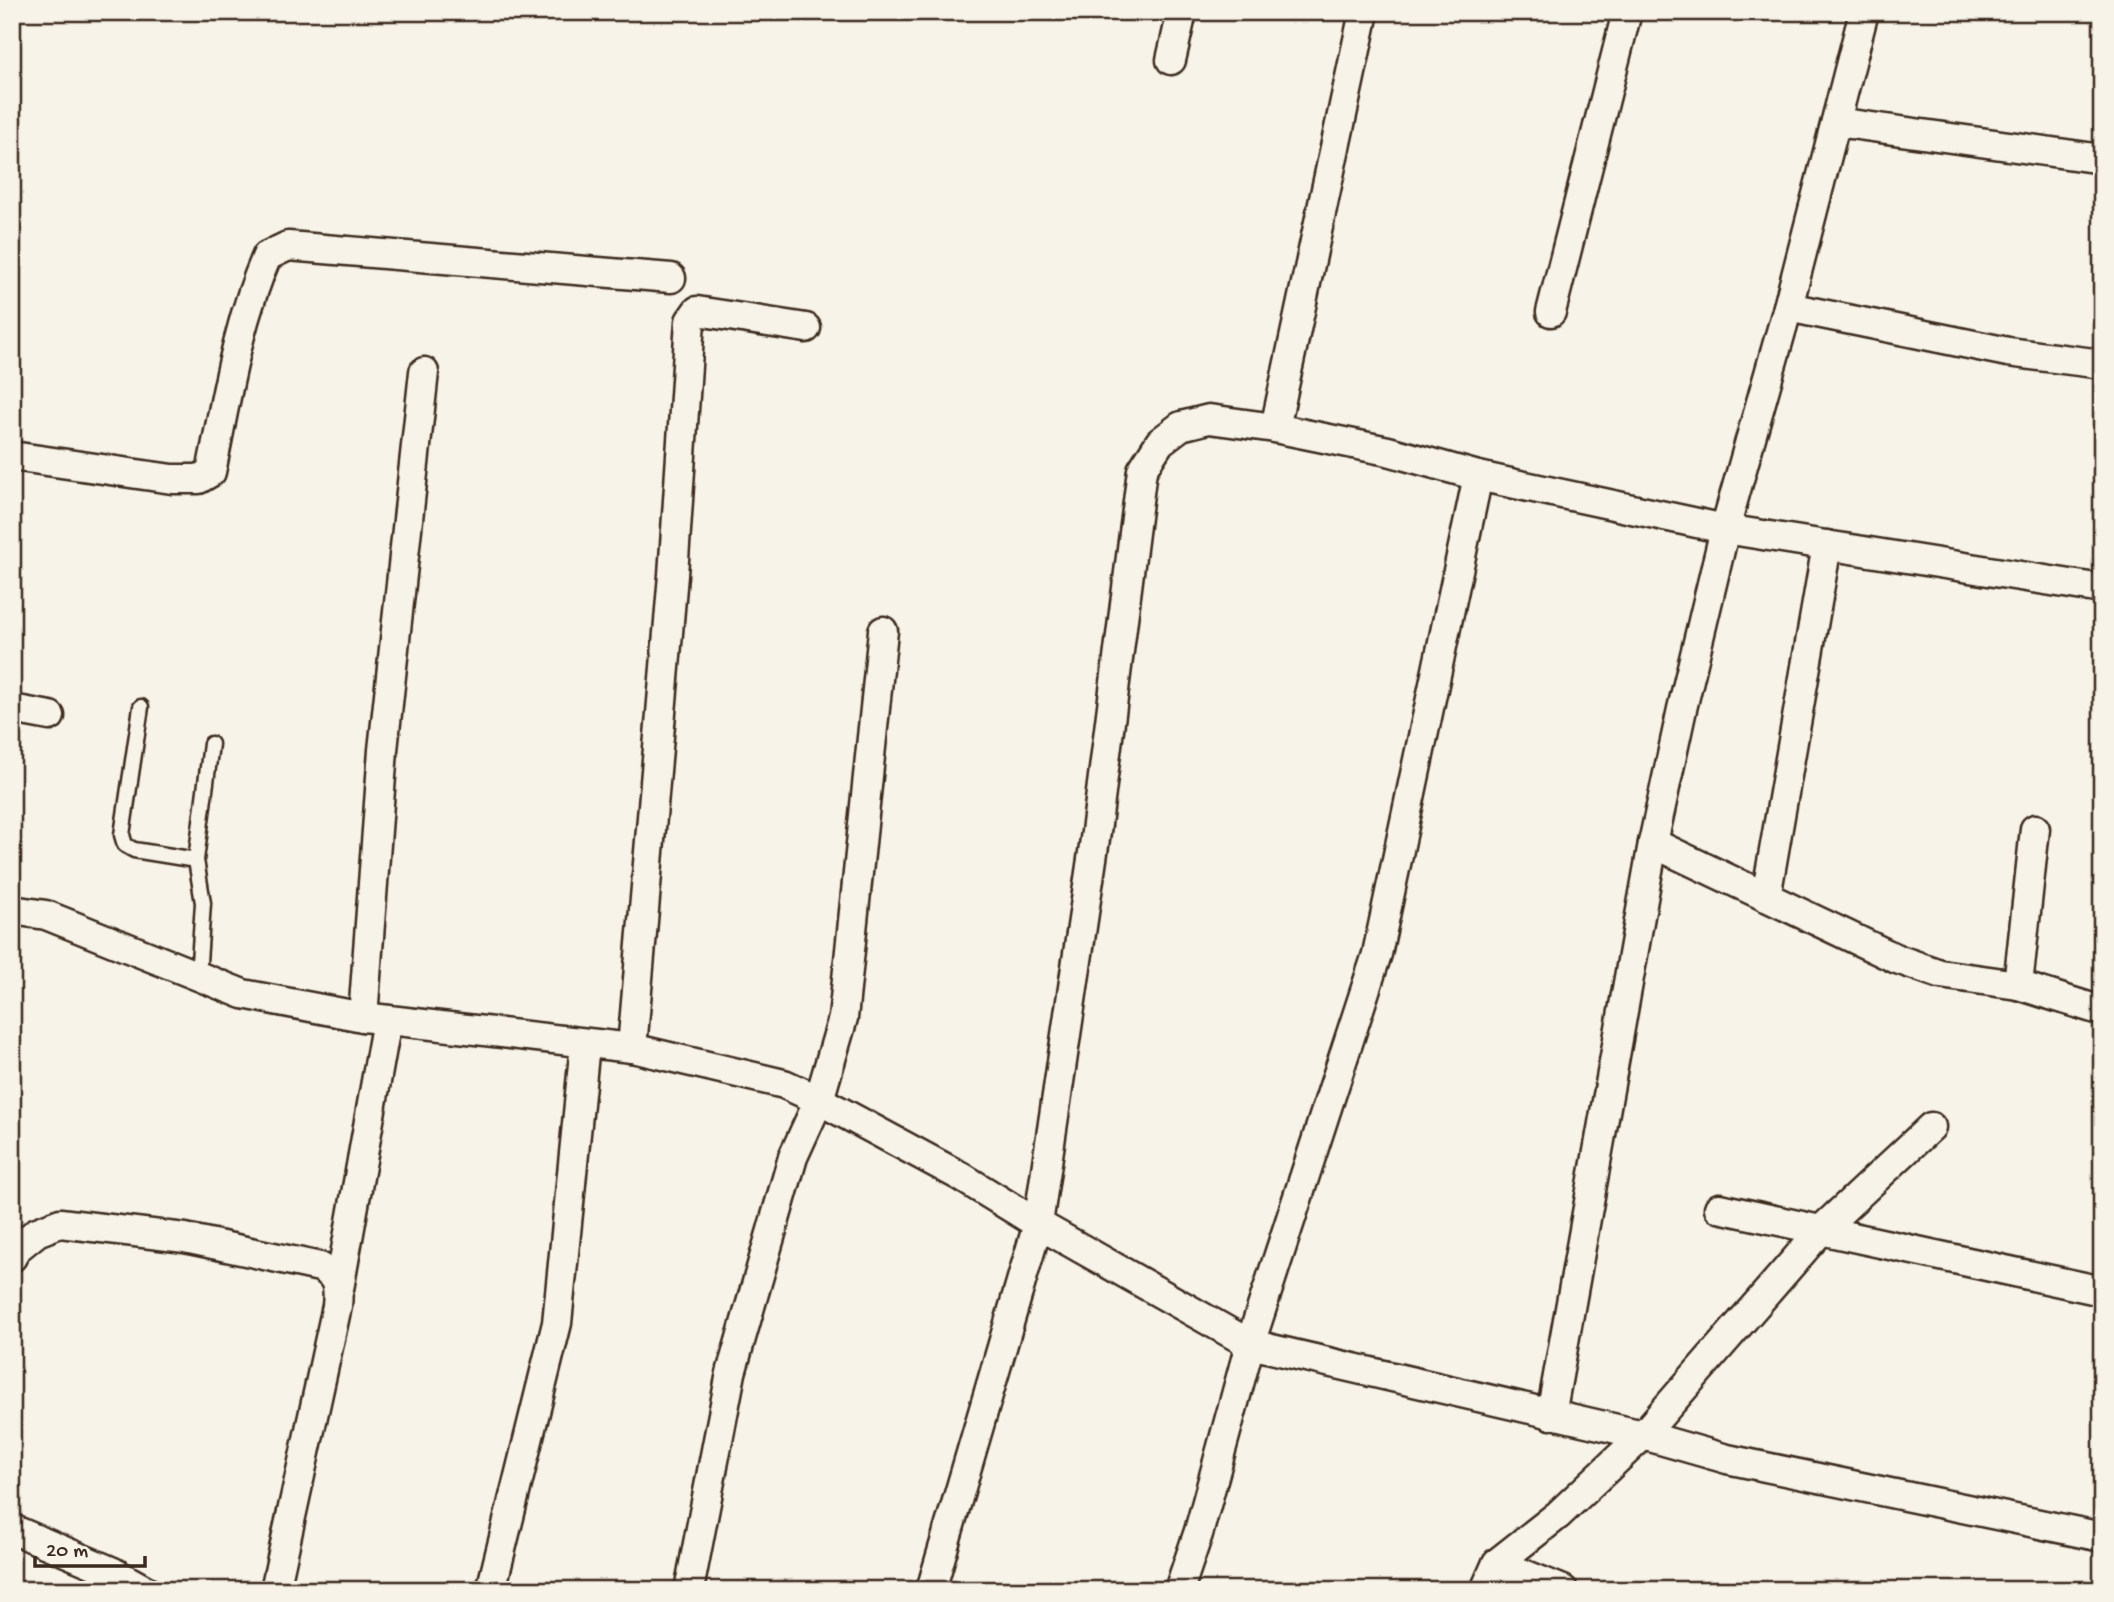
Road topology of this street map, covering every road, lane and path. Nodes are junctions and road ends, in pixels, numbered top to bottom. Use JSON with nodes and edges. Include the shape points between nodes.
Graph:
{"nodes":[{"id":1,"x":1182,"y":12,"type":"edge"},
{"id":2,"x":1364,"y":12,"type":"edge"},
{"id":3,"x":1628,"y":12,"type":"edge"},
{"id":4,"x":1864,"y":12,"type":"edge"},
{"id":5,"x":1171,"y":60,"type":"dead end"},
{"id":6,"x":1836,"y":122,"type":"junction"},
{"id":7,"x":2102,"y":159,"type":"edge"},
{"id":8,"x":671,"y":278,"type":"dead end"},
{"id":9,"x":1788,"y":307,"type":"junction"},
{"id":10,"x":1551,"y":312,"type":"dead end"},
{"id":11,"x":806,"y":328,"type":"dead end"},
{"id":12,"x":2102,"y":364,"type":"edge"},
{"id":13,"x":424,"y":372,"type":"dead end"},
{"id":14,"x":1275,"y":428,"type":"junction"},
{"id":15,"x":12,"y":456,"type":"edge"},
{"id":16,"x":1478,"y":477,"type":"junction"},
{"id":17,"x":1725,"y":528,"type":"junction"},
{"id":18,"x":1827,"y":545,"type":"junction"},
{"id":19,"x":2102,"y":589,"type":"edge"},
{"id":20,"x":883,"y":631,"type":"dead end"},
{"id":21,"x":141,"y":707,"type":"dead end"},
{"id":22,"x":12,"y":709,"type":"edge"},
{"id":23,"x":50,"y":716,"type":"dead end"},
{"id":24,"x":211,"y":744,"type":"dead end"},
{"id":25,"x":2035,"y":829,"type":"dead end"},
{"id":26,"x":1653,"y":843,"type":"junction"},
{"id":27,"x":196,"y":860,"type":"junction"},
{"id":28,"x":1766,"y":897,"type":"junction"},
{"id":29,"x":12,"y":910,"type":"edge"},
{"id":30,"x":198,"y":976,"type":"junction"},
{"id":31,"x":2018,"y":985,"type":"junction"},
{"id":32,"x":2102,"y":1011,"type":"edge"},
{"id":33,"x":375,"y":1019,"type":"junction"},
{"id":34,"x":585,"y":1044,"type":"junction"},
{"id":35,"x":632,"y":1048,"type":"junction"},
{"id":36,"x":819,"y":1100,"type":"junction"},
{"id":37,"x":1931,"y":1127,"type":"dead end"},
{"id":38,"x":1719,"y":1208,"type":"dead end"},
{"id":39,"x":1038,"y":1224,"type":"junction"},
{"id":40,"x":1822,"y":1229,"type":"junction"},
{"id":41,"x":12,"y":1257,"type":"edge"},
{"id":42,"x":339,"y":1289,"type":"junction"},
{"id":43,"x":2102,"y":1291,"type":"edge"},
{"id":44,"x":1250,"y":1344,"type":"junction"},
{"id":45,"x":1551,"y":1415,"type":"junction"},
{"id":46,"x":1643,"y":1435,"type":"junction"},
{"id":47,"x":12,"y":1529,"type":"edge"},
{"id":48,"x":2102,"y":1537,"type":"edge"},
{"id":49,"x":1497,"y":1563,"type":"junction"},
{"id":50,"x":145,"y":1590,"type":"edge"},
{"id":51,"x":275,"y":1590,"type":"edge"},
{"id":52,"x":491,"y":1590,"type":"edge"},
{"id":53,"x":689,"y":1590,"type":"edge"},
{"id":54,"x":931,"y":1590,"type":"edge"},
{"id":55,"x":1179,"y":1590,"type":"edge"},
{"id":56,"x":1485,"y":1590,"type":"edge"},
{"id":57,"x":1563,"y":1590,"type":"edge"}],
"edges":[{"from":1,"to":5,"type":"street"},
{"from":2,"to":14,"type":"street"},
{"from":3,"to":10,"type":"street"},
{"from":4,"to":6,"type":"street"},
{"from":6,"to":7,"type":"street"},
{"from":6,"to":9,"type":"street"},
{"from":8,"to":15,"type":"street","via":[[288,246],[267,256],[254,285],[211,472],[199,478],[172,479]]},
{"from":9,"to":12,"type":"street","via":[[2008,352]]},
{"from":9,"to":17,"type":"street"},
{"from":11,"to":35,"type":"street","via":[[697,311],[690,321]]},
{"from":13,"to":33,"type":"street","via":[[383,750]]},
{"from":14,"to":16,"type":"street","via":[[1388,451]]},
{"from":14,"to":39,"type":"street","via":[[1209,419],[1181,426],[1160,442],[1142,470],[1096,832]]},
{"from":16,"to":17,"type":"street"},
{"from":16,"to":44,"type":"street","via":[[1377,954]]},
{"from":17,"to":18,"type":"street"},
{"from":17,"to":26,"type":"street"},
{"from":18,"to":19,"type":"street"},
{"from":18,"to":28,"type":"street"},
{"from":20,"to":36,"type":"street","via":[[843,1018]]},
{"from":21,"to":27,"type":"lane","via":[[122,835],[125,845]]},
{"from":22,"to":23,"type":"street"},
{"from":24,"to":27,"type":"lane"},
{"from":25,"to":31,"type":"street"},
{"from":26,"to":28,"type":"street"},
{"from":26,"to":45,"type":"street"},
{"from":27,"to":30,"type":"lane","via":[[203,903]]},
{"from":28,"to":31,"type":"street","via":[[1897,959],[1940,974]]},
{"from":29,"to":30,"type":"street","via":[[46,915]]},
{"from":30,"to":33,"type":"street","via":[[243,994]]},
{"from":31,"to":32,"type":"street"},
{"from":33,"to":34,"type":"street"},
{"from":33,"to":42,"type":"street"},
{"from":34,"to":35,"type":"street"},
{"from":34,"to":52,"type":"street","via":[[557,1323]]},
{"from":35,"to":36,"type":"street","via":[[784,1084]]},
{"from":36,"to":39,"type":"street"},
{"from":36,"to":53,"type":"street","via":[[793,1157],[731,1374]]},
{"from":37,"to":40,"type":"street"},
{"from":38,"to":40,"type":"street"},
{"from":39,"to":44,"type":"street"},
{"from":39,"to":54,"type":"street"},
{"from":40,"to":43,"type":"street"},
{"from":40,"to":46,"type":"street"},
{"from":41,"to":42,"type":"street","via":[[37,1232],[60,1223],[186,1238],[320,1267],[330,1272]]},
{"from":42,"to":51,"type":"street"},
{"from":44,"to":45,"type":"street"},
{"from":44,"to":55,"type":"street"},
{"from":45,"to":46,"type":"street"},
{"from":46,"to":48,"type":"street","via":[[1727,1458]]},
{"from":46,"to":49,"type":"street","via":[[1558,1515]]},
{"from":47,"to":50,"type":"street"},
{"from":49,"to":56,"type":"street"},
{"from":49,"to":57,"type":"street"}]}
